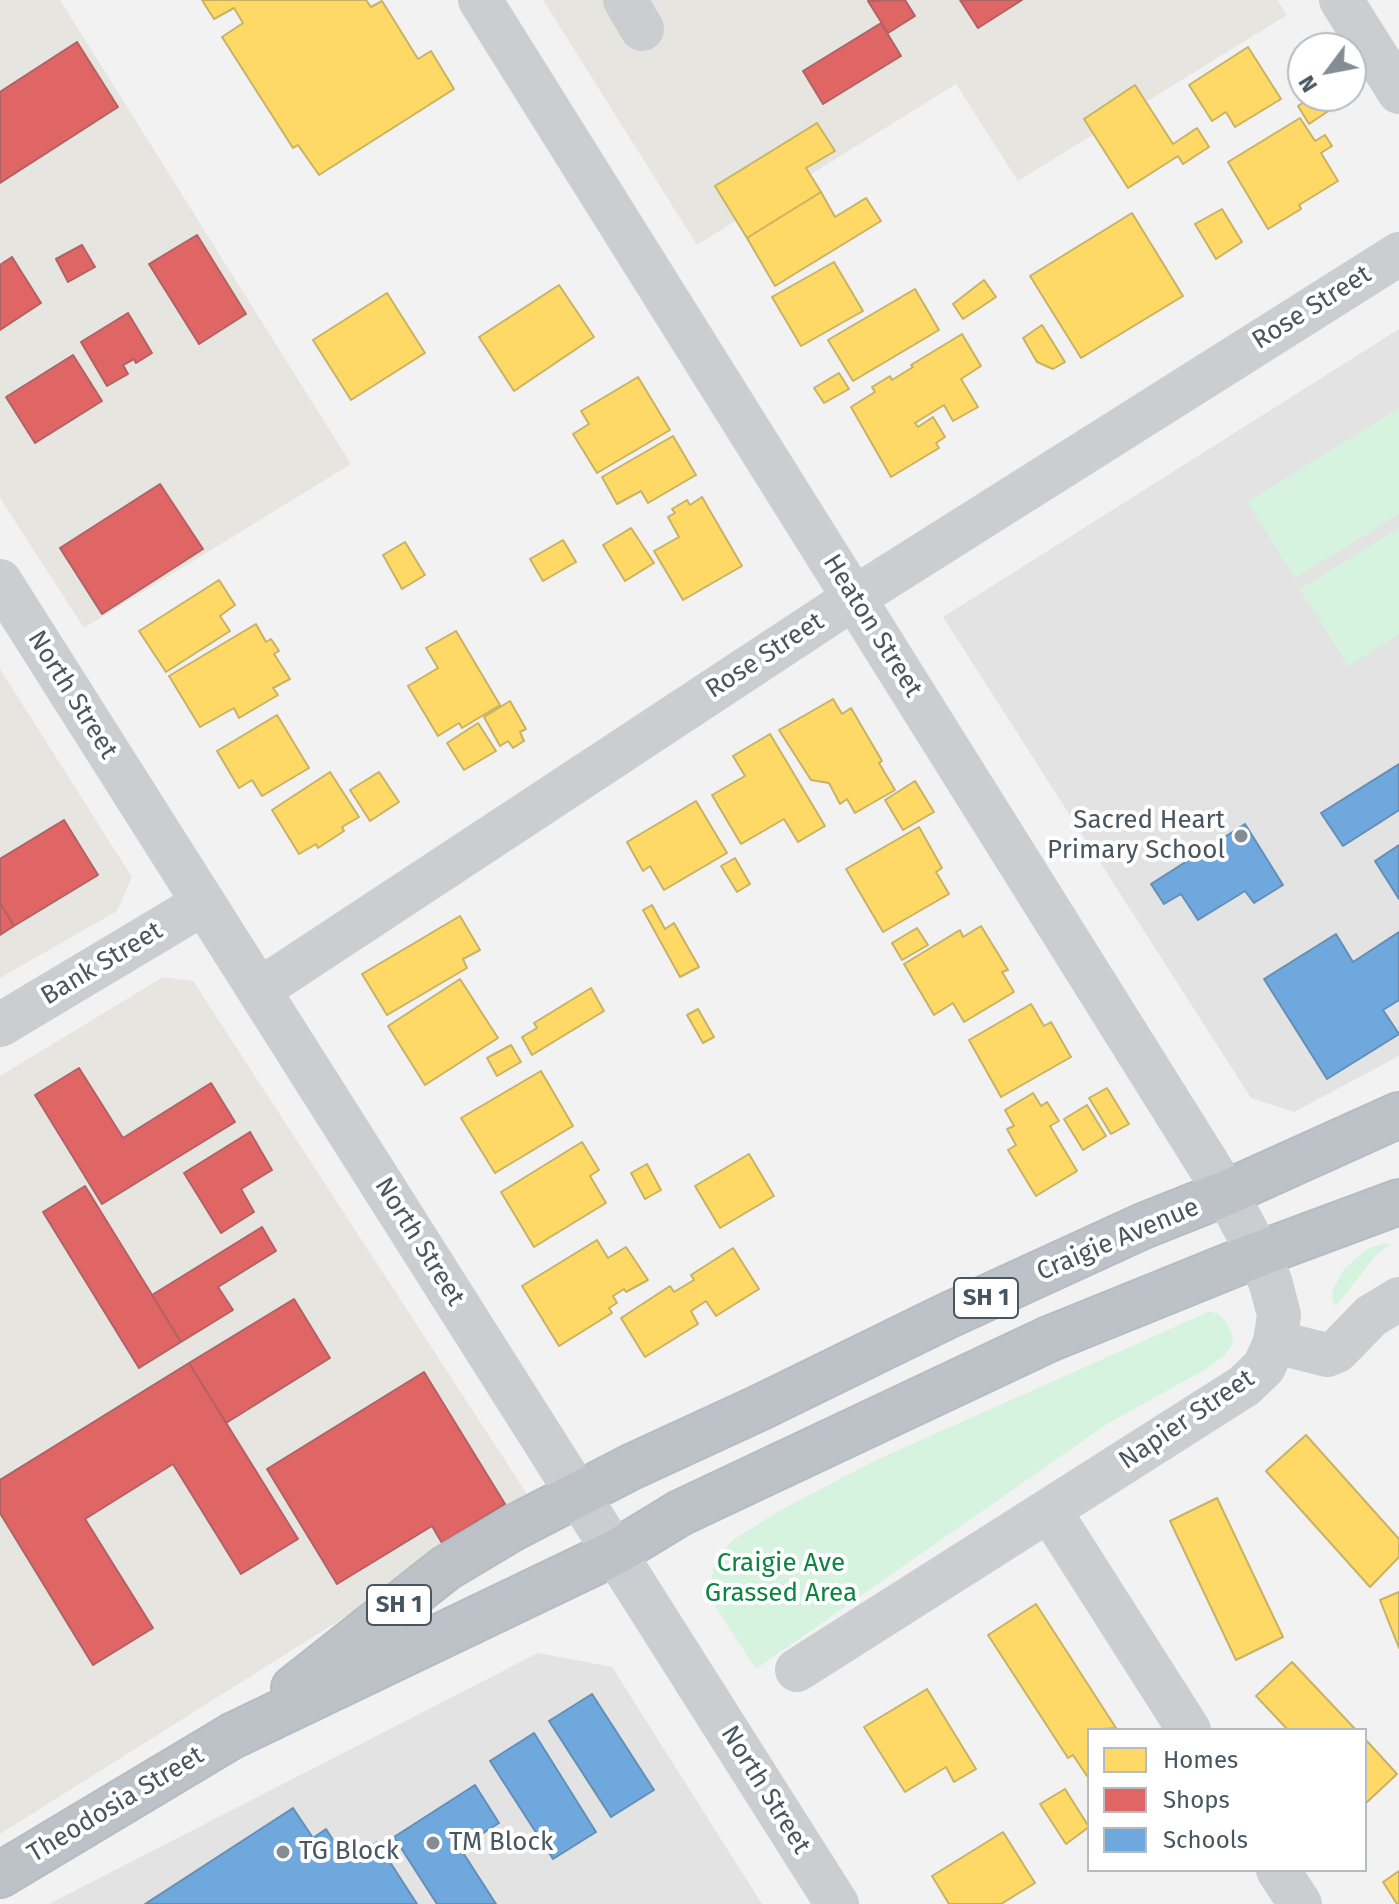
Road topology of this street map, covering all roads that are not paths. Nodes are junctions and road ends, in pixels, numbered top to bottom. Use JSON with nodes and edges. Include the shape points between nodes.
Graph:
{"nodes":[{"id":1,"x":1341,"y":0,"type":"edge"},
{"id":2,"x":497,"y":6,"type":"edge"},
{"id":3,"x":1399,"y":92,"type":"edge"},
{"id":4,"x":1399,"y":254,"type":"edge"},
{"id":5,"x":0,"y":581,"type":"edge"},
{"id":6,"x":854,"y":598,"type":"junction"},
{"id":7,"x":204,"y":903,"type":"junction"},
{"id":8,"x":259,"y":990,"type":"junction"},
{"id":9,"x":0,"y":1025,"type":"edge"},
{"id":10,"x":1399,"y":1115,"type":"edge"},
{"id":11,"x":1226,"y":1193,"type":"junction"},
{"id":12,"x":1399,"y":1202,"type":"edge"},
{"id":13,"x":1259,"y":1254,"type":"junction"},
{"id":14,"x":1399,"y":1299,"type":"edge"},
{"id":15,"x":1275,"y":1342,"type":"junction"},
{"id":16,"x":581,"y":1495,"type":"junction"},
{"id":17,"x":1049,"y":1510,"type":"junction"},
{"id":18,"x":616,"y":1552,"type":"junction"},
{"id":19,"x":797,"y":1670,"type":"dead end"},
{"id":20,"x":1188,"y":1728,"type":"edge"},
{"id":21,"x":232,"y":1736,"type":"junction"},
{"id":22,"x":1279,"y":1872,"type":"edge"},
{"id":23,"x":0,"y":1875,"type":"edge"},
{"id":24,"x":837,"y":1904,"type":"edge"},
{"id":25,"x":1300,"y":1904,"type":"edge"}],
"edges":[{"from":1,"to":3,"type":"street"},
{"from":2,"to":6,"type":"street","name":"Heaton Street"},
{"from":4,"to":6,"type":"street","name":"Rose Street"},
{"from":5,"to":7,"type":"street","name":"North Street"},
{"from":6,"to":8,"type":"street","name":"Rose Street"},
{"from":6,"to":11,"type":"street","name":"Heaton Street"},
{"from":7,"to":8,"type":"street","name":"North Street"},
{"from":7,"to":9,"type":"street","name":"Bank Street"},
{"from":8,"to":16,"type":"street","name":"North Street"},
{"from":10,"to":11,"type":"highway","name":"Craigie Avenue","number":"SH 1"},
{"from":11,"to":13,"type":"street","name":"Heaton Street"},
{"from":11,"to":16,"type":"highway","name":"Craigie Avenue","number":"SH 1","via":[[949,1315]]},
{"from":12,"to":13,"type":"highway","number":"SH 1"},
{"from":13,"to":15,"type":"street","name":"Napier Street","via":[[1279,1315]]},
{"from":13,"to":18,"type":"highway","number":"SH 1","via":[[1049,1339],[680,1513]]},
{"from":14,"to":15,"type":"street","via":[[1327,1355]]},
{"from":15,"to":17,"type":"street","name":"Napier Street","via":[[1264,1367],[1244,1386]]},
{"from":16,"to":18,"type":"street","name":"North Street"},
{"from":16,"to":21,"type":"highway","name":"Theodosia Street","number":"SH 1","via":[[446,1568]]},
{"from":17,"to":19,"type":"street","name":"Napier Street"},
{"from":17,"to":20,"type":"street"},
{"from":18,"to":21,"type":"highway","name":"Theodosia Street","number":"SH 1"},
{"from":18,"to":24,"type":"street","name":"North Street"},
{"from":21,"to":23,"type":"highway","name":"Theodosia Street","number":"SH 1"},
{"from":22,"to":25,"type":"street"}]}
